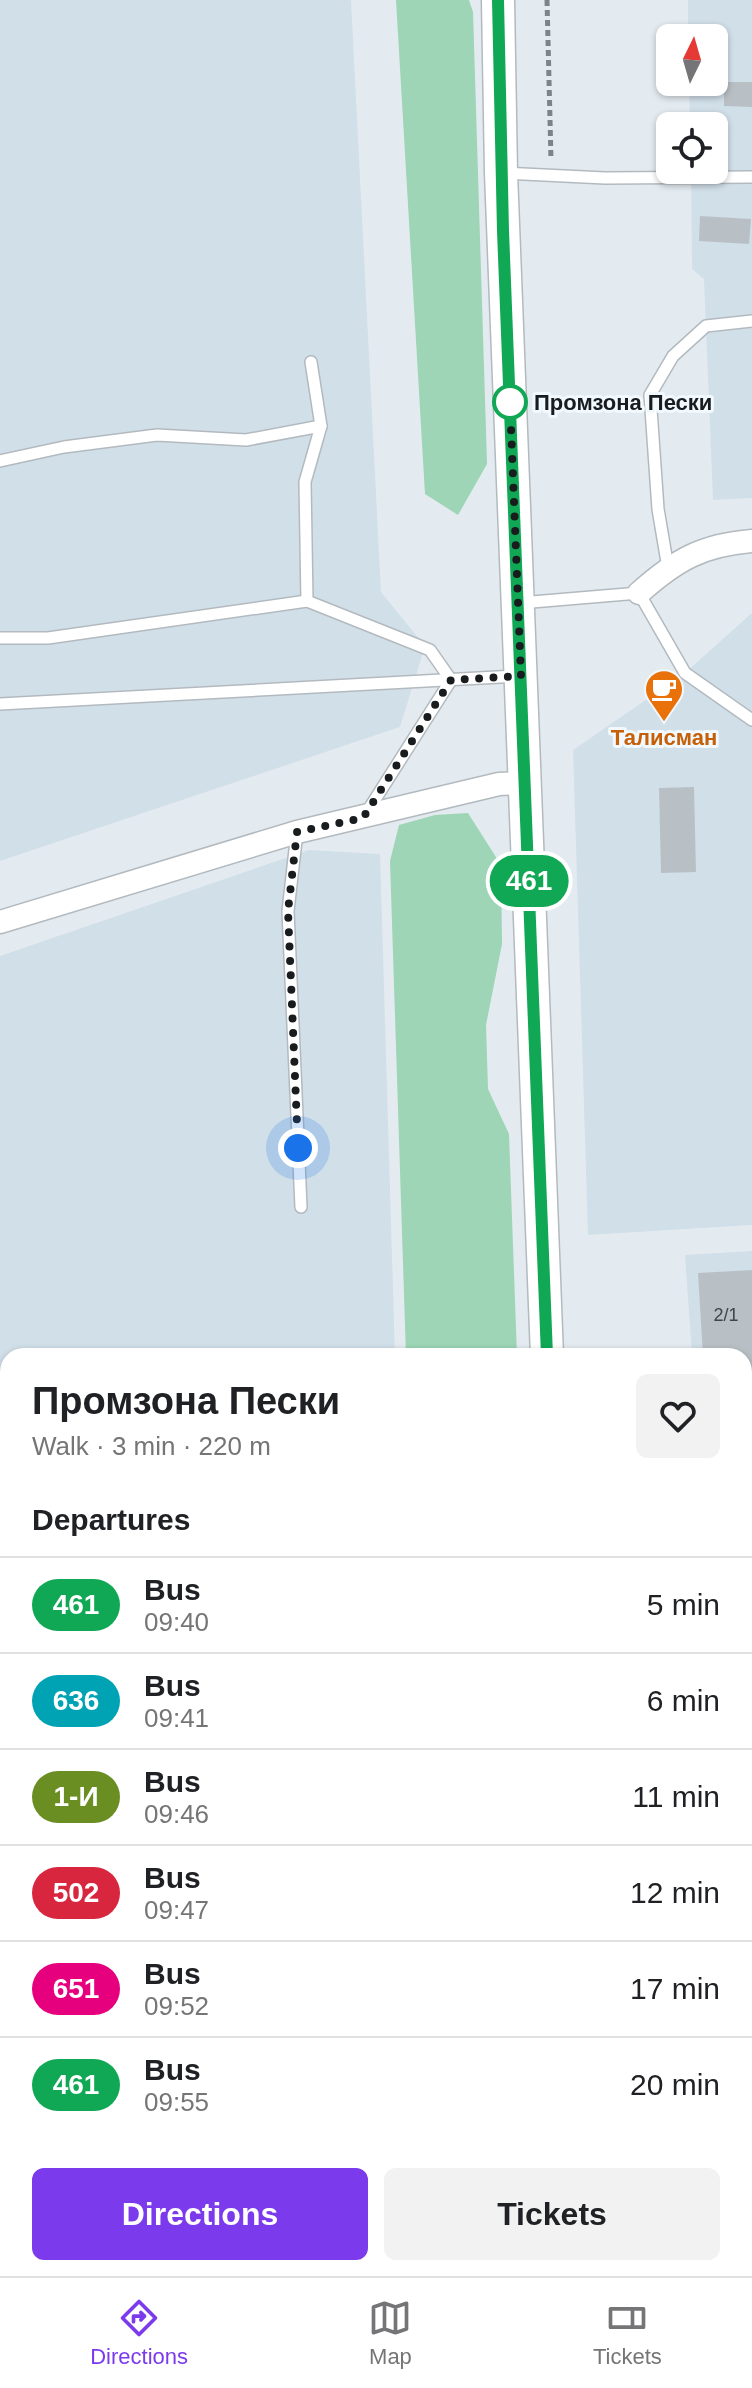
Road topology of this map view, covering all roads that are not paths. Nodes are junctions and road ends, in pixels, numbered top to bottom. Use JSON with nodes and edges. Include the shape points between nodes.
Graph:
{"nodes":[{"id":1,"x":498,"y":0,"type":"edge"},
{"id":2,"x":501,"y":173,"type":"junction"},
{"id":3,"x":752,"y":177,"type":"edge"},
{"id":4,"x":752,"y":321,"type":"edge"},
{"id":5,"x":311,"y":362,"type":"dead end"},
{"id":6,"x":321,"y":426,"type":"junction"},
{"id":7,"x":0,"y":461,"type":"edge"},
{"id":8,"x":752,"y":541,"type":"edge"},
{"id":9,"x":668,"y":568,"type":"junction"},
{"id":10,"x":639,"y":593,"type":"junction"},
{"id":11,"x":307,"y":601,"type":"junction"},
{"id":12,"x":519,"y":603,"type":"junction"},
{"id":13,"x":0,"y":638,"type":"edge"},
{"id":14,"x":521,"y":676,"type":"junction"},
{"id":15,"x":451,"y":680,"type":"junction"},
{"id":16,"x":0,"y":704,"type":"edge"},
{"id":17,"x":752,"y":720,"type":"edge"},
{"id":18,"x":525,"y":783,"type":"junction"},
{"id":19,"x":363,"y":818,"type":"junction"},
{"id":20,"x":297,"y":832,"type":"junction"},
{"id":21,"x":0,"y":922,"type":"edge"},
{"id":22,"x":301,"y":1207,"type":"dead end"},
{"id":23,"x":547,"y":1348,"type":"edge"}],
"edges":[{"from":1,"to":2,"type":"main road"},
{"from":2,"to":3,"type":"lane"},
{"from":2,"to":12,"type":"main road"},
{"from":4,"to":9,"type":"lane","via":[[706,326],[673,356],[650,395]]},
{"from":5,"to":6,"type":"lane"},
{"from":6,"to":7,"type":"lane","via":[[246,440],[157,435]]},
{"from":6,"to":11,"type":"lane","via":[[305,482]]},
{"from":8,"to":9,"type":"street","via":[[717,543]]},
{"from":9,"to":10,"type":"street"},
{"from":10,"to":12,"type":"lane"},
{"from":10,"to":17,"type":"lane","via":[[685,673]]},
{"from":11,"to":13,"type":"lane","via":[[48,638]]},
{"from":11,"to":15,"type":"lane","via":[[430,650]]},
{"from":12,"to":14,"type":"main road"},
{"from":14,"to":15,"type":"lane"},
{"from":14,"to":18,"type":"main road"},
{"from":15,"to":16,"type":"lane"},
{"from":15,"to":19,"type":"lane"},
{"from":18,"to":19,"type":"street","via":[[499,784]]},
{"from":18,"to":23,"type":"main road"},
{"from":19,"to":20,"type":"street"},
{"from":20,"to":21,"type":"street"},
{"from":20,"to":22,"type":"lane","via":[[288,911]]}]}
